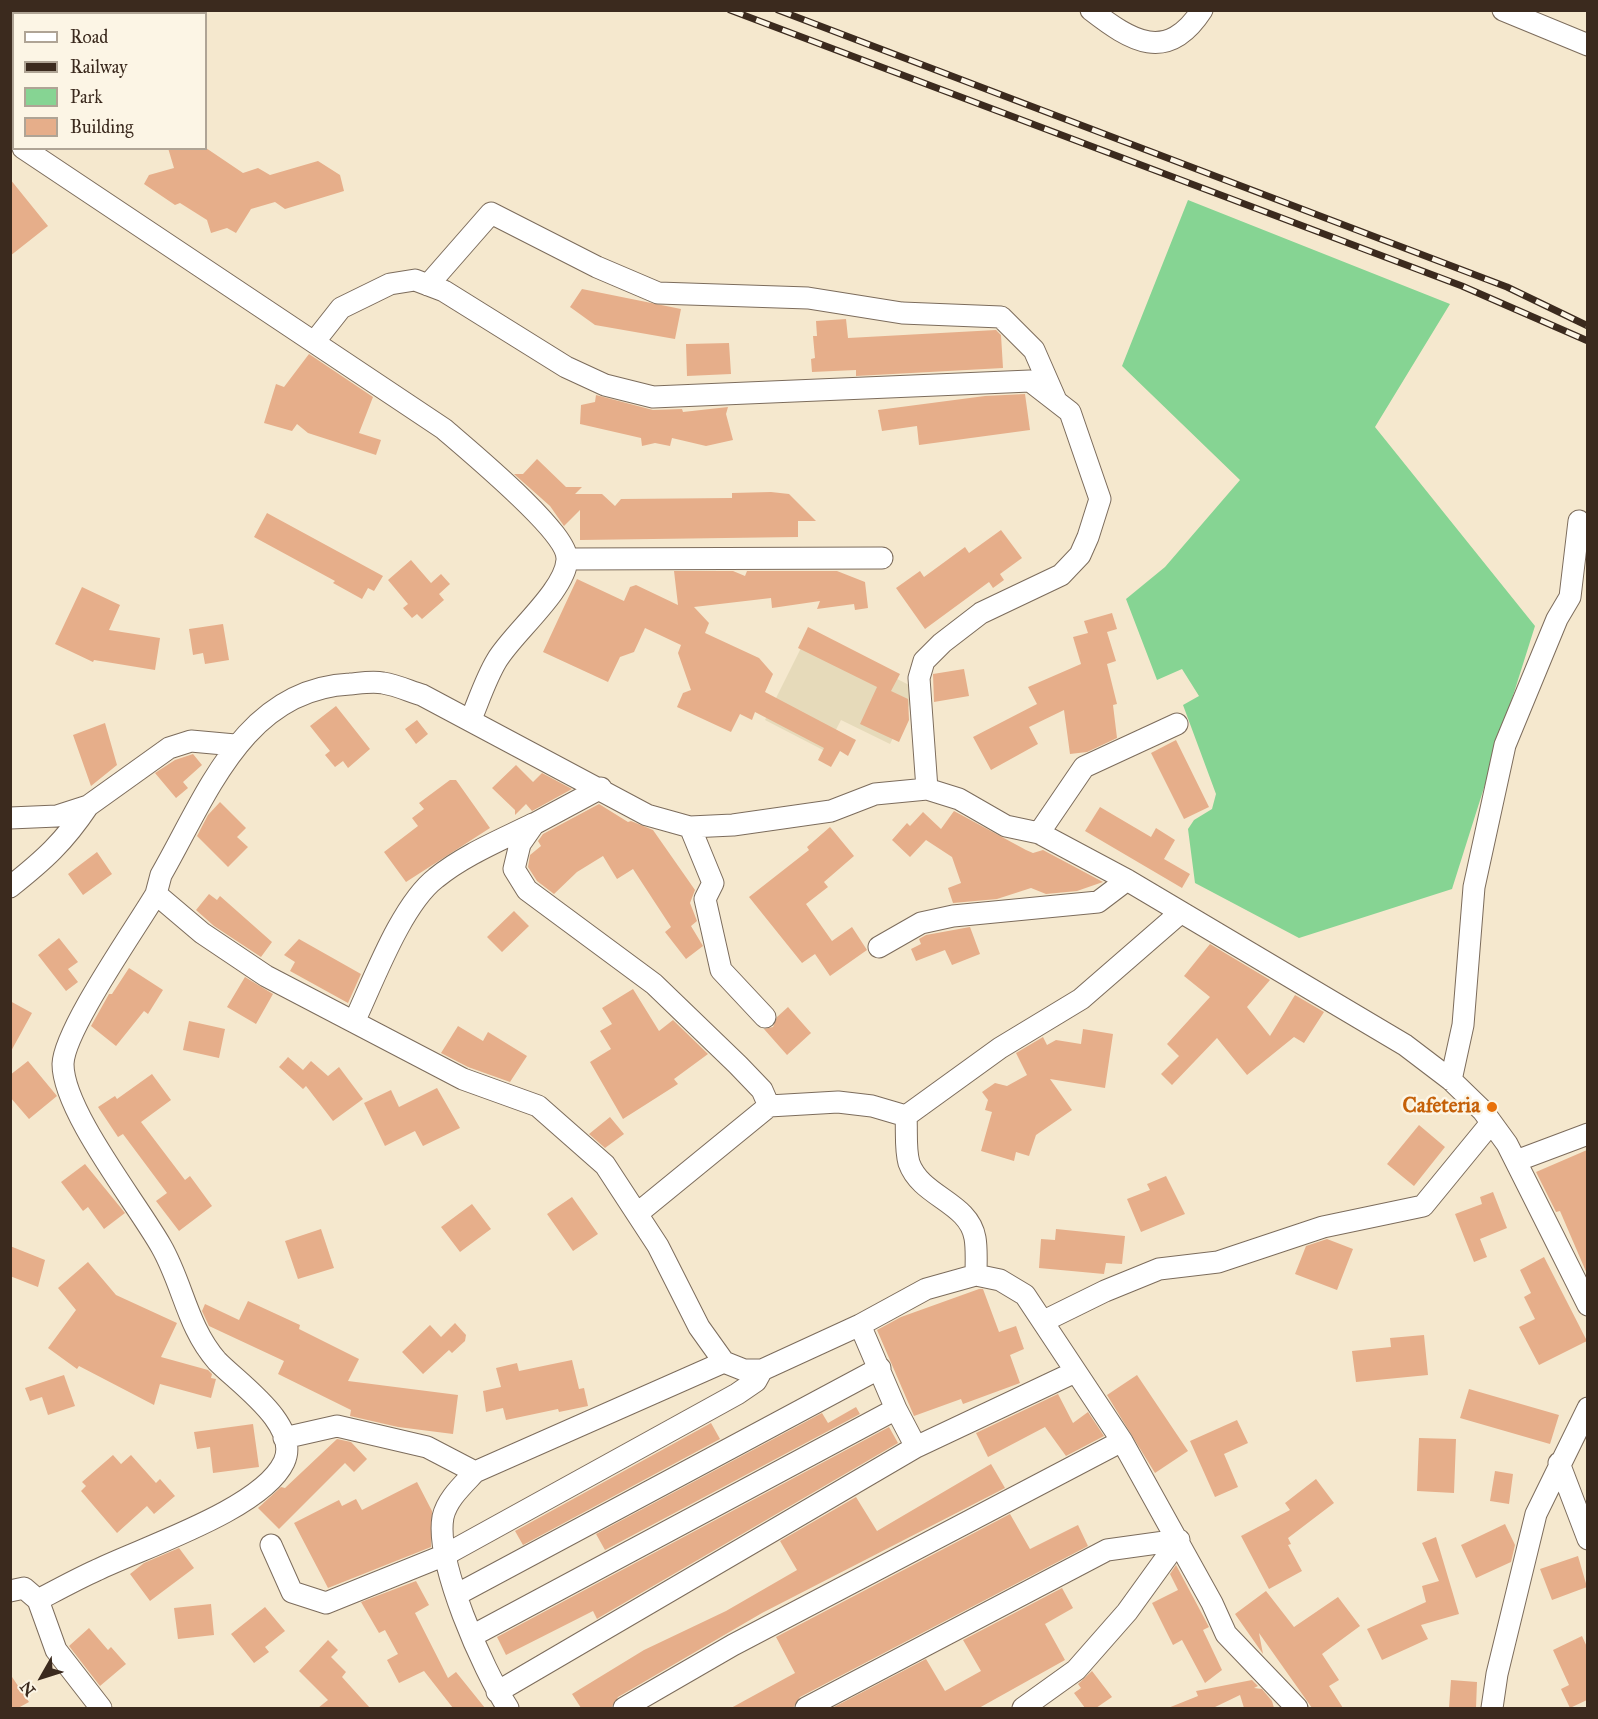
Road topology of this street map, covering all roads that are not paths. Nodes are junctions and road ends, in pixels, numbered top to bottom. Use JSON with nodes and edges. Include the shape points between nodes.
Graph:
{"nodes":[{"id":1,"x":1091,"y":10,"type":"edge"},
{"id":2,"x":1202,"y":10,"type":"edge"},
{"id":3,"x":1503,"y":10,"type":"edge"},
{"id":4,"x":1587,"y":45,"type":"edge"},
{"id":5,"x":26,"y":150,"type":"edge"},
{"id":6,"x":428,"y":285,"type":"junction"},
{"id":7,"x":315,"y":341,"type":"junction"},
{"id":8,"x":1056,"y":399,"type":"junction"},
{"id":9,"x":1580,"y":521,"type":"dead end"},
{"id":10,"x":882,"y":558,"type":"dead end"},
{"id":11,"x":567,"y":559,"type":"junction"},
{"id":12,"x":471,"y":719,"type":"junction"},
{"id":13,"x":1177,"y":724,"type":"dead end"},
{"id":14,"x":235,"y":745,"type":"junction"},
{"id":15,"x":601,"y":788,"type":"junction"},
{"id":16,"x":927,"y":789,"type":"junction"},
{"id":17,"x":88,"y":806,"type":"junction"},
{"id":18,"x":10,"y":818,"type":"edge"},
{"id":19,"x":534,"y":824,"type":"junction"},
{"id":20,"x":690,"y":827,"type":"junction"},
{"id":21,"x":1039,"y":833,"type":"junction"},
{"id":22,"x":1127,"y":880,"type":"junction"},
{"id":23,"x":10,"y":887,"type":"edge"},
{"id":24,"x":156,"y":894,"type":"junction"},
{"id":25,"x":1180,"y":913,"type":"junction"},
{"id":26,"x":879,"y":947,"type":"dead end"},
{"id":27,"x":765,"y":1017,"type":"dead end"},
{"id":28,"x":354,"y":1022,"type":"junction"},
{"id":29,"x":1451,"y":1080,"type":"junction"},
{"id":30,"x":769,"y":1106,"type":"junction"},
{"id":31,"x":906,"y":1116,"type":"junction"},
{"id":32,"x":1491,"y":1123,"type":"junction"},
{"id":33,"x":1587,"y":1134,"type":"edge"},
{"id":34,"x":1516,"y":1161,"type":"junction"},
{"id":35,"x":638,"y":1213,"type":"junction"},
{"id":36,"x":976,"y":1275,"type":"junction"},
{"id":37,"x":1587,"y":1305,"type":"edge"},
{"id":38,"x":1044,"y":1321,"type":"junction"},
{"id":39,"x":860,"y":1325,"type":"junction"},
{"id":40,"x":724,"y":1362,"type":"junction"},
{"id":41,"x":880,"y":1368,"type":"junction"},
{"id":42,"x":762,"y":1370,"type":"junction"},
{"id":43,"x":1075,"y":1372,"type":"junction"},
{"id":44,"x":1587,"y":1408,"type":"edge"},
{"id":45,"x":896,"y":1409,"type":"junction"},
{"id":46,"x":284,"y":1438,"type":"junction"},
{"id":47,"x":1122,"y":1441,"type":"junction"},
{"id":48,"x":916,"y":1447,"type":"junction"},
{"id":49,"x":1559,"y":1463,"type":"junction"},
{"id":50,"x":475,"y":1472,"type":"junction"},
{"id":51,"x":1587,"y":1539,"type":"edge"},
{"id":52,"x":1179,"y":1540,"type":"junction"},
{"id":53,"x":271,"y":1545,"type":"dead end"},
{"id":54,"x":445,"y":1555,"type":"junction"},
{"id":55,"x":10,"y":1591,"type":"edge"},
{"id":56,"x":456,"y":1595,"type":"junction"},
{"id":57,"x":38,"y":1600,"type":"junction"},
{"id":58,"x":472,"y":1636,"type":"junction"},
{"id":59,"x":502,"y":1700,"type":"edge"},
{"id":60,"x":101,"y":1708,"type":"edge"},
{"id":61,"x":624,"y":1708,"type":"edge"},
{"id":62,"x":806,"y":1708,"type":"edge"},
{"id":63,"x":1023,"y":1708,"type":"edge"},
{"id":64,"x":1297,"y":1708,"type":"edge"},
{"id":65,"x":1492,"y":1708,"type":"edge"}],
"edges":[{"from":1,"to":2,"type":"street","via":[[1118,31],[1148,44],[1165,42],[1187,28]]},
{"from":3,"to":4,"type":"street"},
{"from":5,"to":7,"type":"street"},
{"from":6,"to":7,"type":"street","via":[[415,280],[390,284],[361,298],[341,308]]},
{"from":6,"to":8,"type":"street","via":[[444,291],[566,367],[605,386],[653,397],[1030,381]]},
{"from":6,"to":8,"type":"street","via":[[491,213],[658,293],[808,298],[902,313],[1001,317],[1034,350]]},
{"from":7,"to":11,"type":"street","via":[[444,429],[506,483],[545,524],[561,541]]},
{"from":8,"to":16,"type":"street","via":[[1070,412],[1100,499],[1080,555],[1061,575],[981,613],[924,661],[919,678]]},
{"from":9,"to":29,"type":"street","via":[[1570,597],[1557,619],[1505,745],[1474,887],[1463,1024]]},
{"from":10,"to":11,"type":"street"},
{"from":11,"to":12,"type":"street","via":[[562,579],[496,660]]},
{"from":12,"to":14,"type":"street","via":[[422,695],[382,682],[342,684],[309,690],[278,705]]},
{"from":12,"to":15,"type":"street"},
{"from":13,"to":21,"type":"street","via":[[1084,767]]},
{"from":14,"to":17,"type":"street","via":[[191,741],[169,748]]},
{"from":14,"to":24,"type":"street","via":[[161,875]]},
{"from":15,"to":19,"type":"street"},
{"from":15,"to":20,"type":"street","via":[[647,815]]},
{"from":16,"to":20,"type":"street","via":[[875,794],[831,811]]},
{"from":16,"to":21,"type":"street","via":[[959,799],[1006,826]]},
{"from":17,"to":18,"type":"street","via":[[57,816]]},
{"from":17,"to":23,"type":"street","via":[[52,853]]},
{"from":19,"to":28,"type":"street","via":[[435,879],[401,921]]},
{"from":19,"to":30,"type":"street","via":[[520,844],[513,869],[527,890],[654,984],[762,1090]]},
{"from":20,"to":27,"type":"street","via":[[713,883],[705,898],[721,970]]},
{"from":21,"to":22,"type":"street"},
{"from":22,"to":25,"type":"street"},
{"from":22,"to":26,"type":"street","via":[[1098,902],[952,916],[921,923]]},
{"from":24,"to":28,"type":"street","via":[[242,960]]},
{"from":24,"to":46,"type":"street","via":[[72,1031],[63,1062],[66,1090],[162,1248],[196,1333],[217,1360],[278,1421]]},
{"from":25,"to":29,"type":"street","via":[[1405,1045]]},
{"from":25,"to":31,"type":"street","via":[[1081,999],[1000,1048]]},
{"from":28,"to":35,"type":"street","via":[[463,1079],[538,1106],[605,1165]]},
{"from":29,"to":32,"type":"street"},
{"from":30,"to":31,"type":"street","via":[[838,1102]]},
{"from":30,"to":35,"type":"street"},
{"from":31,"to":36,"type":"street","via":[[909,1161],[918,1179],[935,1196],[962,1212],[975,1236]]},
{"from":32,"to":34,"type":"street"},
{"from":32,"to":38,"type":"street","via":[[1423,1206],[1323,1227],[1218,1262],[1159,1269]]},
{"from":33,"to":34,"type":"street"},
{"from":34,"to":37,"type":"street"},
{"from":35,"to":40,"type":"street","via":[[699,1327]]},
{"from":36,"to":38,"type":"street","via":[[999,1280],[1025,1295]]},
{"from":36,"to":39,"type":"street","via":[[926,1289]]},
{"from":38,"to":43,"type":"street"},
{"from":39,"to":41,"type":"street"},
{"from":39,"to":42,"type":"street"},
{"from":40,"to":42,"type":"street","via":[[744,1370]]},
{"from":40,"to":50,"type":"street"},
{"from":41,"to":45,"type":"street"},
{"from":41,"to":56,"type":"street"},
{"from":42,"to":54,"type":"street","via":[[756,1380],[737,1394]]},
{"from":43,"to":47,"type":"street"},
{"from":43,"to":48,"type":"street"},
{"from":44,"to":49,"type":"street"},
{"from":45,"to":48,"type":"street"},
{"from":45,"to":58,"type":"street"},
{"from":46,"to":50,"type":"street","via":[[337,1426],[427,1447]]},
{"from":46,"to":57,"type":"street","via":[[285,1460],[273,1478],[228,1511]]},
{"from":47,"to":52,"type":"street"},
{"from":47,"to":61,"type":"street","via":[[884,1564]]},
{"from":48,"to":59,"type":"street"},
{"from":49,"to":51,"type":"street"},
{"from":49,"to":65,"type":"street","via":[[1536,1514]]},
{"from":50,"to":54,"type":"street","via":[[454,1494],[443,1515],[441,1536]]},
{"from":52,"to":62,"type":"street","via":[[1107,1550]]},
{"from":52,"to":63,"type":"street","via":[[1127,1612],[1076,1670]]},
{"from":52,"to":64,"type":"street","via":[[1226,1634]]},
{"from":53,"to":54,"type":"street","via":[[292,1592],[326,1603]]},
{"from":54,"to":56,"type":"street"},
{"from":55,"to":57,"type":"street","via":[[24,1588]]},
{"from":56,"to":58,"type":"street"},
{"from":57,"to":60,"type":"street","via":[[56,1650]]},
{"from":58,"to":59,"type":"street"}]}
